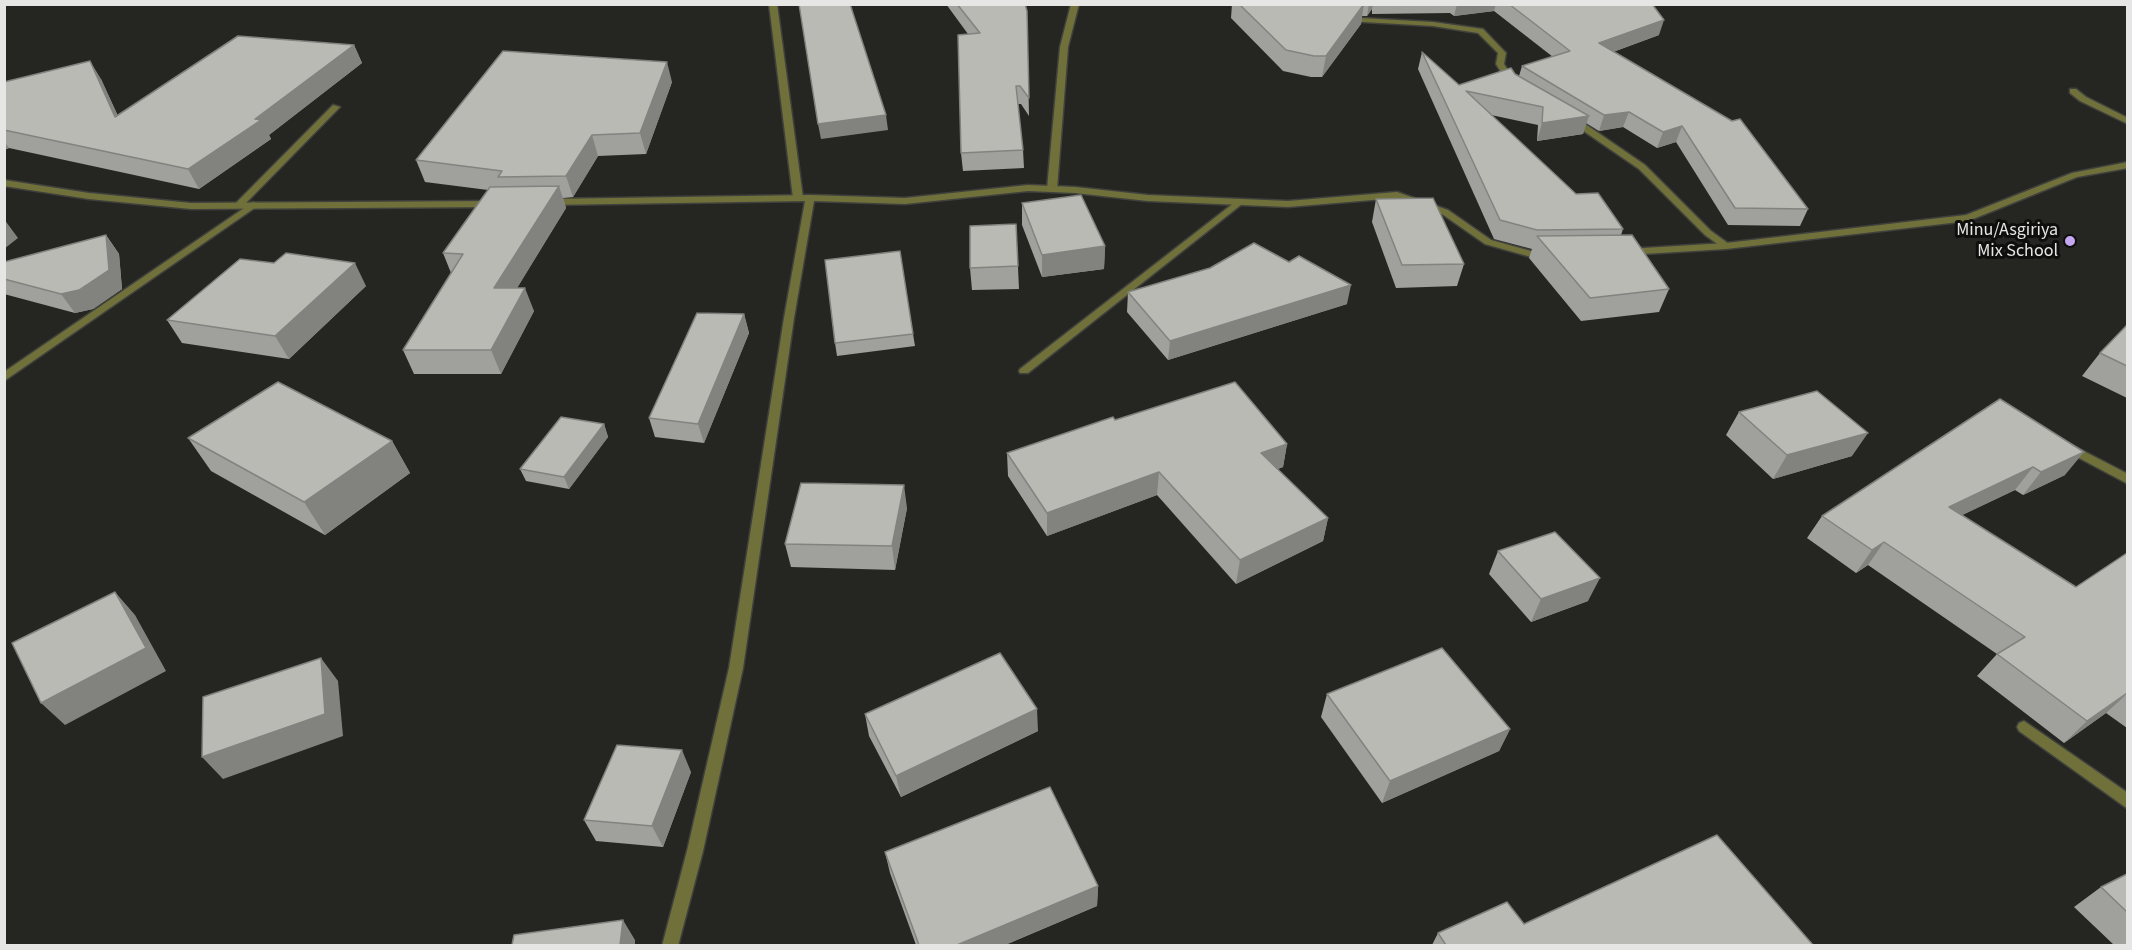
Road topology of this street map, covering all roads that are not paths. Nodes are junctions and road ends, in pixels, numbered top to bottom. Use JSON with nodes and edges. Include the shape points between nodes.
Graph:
{"nodes":[{"id":1,"x":773,"y":4,"type":"edge"},
{"id":2,"x":1076,"y":4,"type":"edge"},
{"id":3,"x":1334,"y":18,"type":"edge"},
{"id":4,"x":2073,"y":91,"type":"dead end"},
{"id":5,"x":1524,"y":92,"type":"edge"},
{"id":6,"x":336,"y":107,"type":"dead end"},
{"id":7,"x":1565,"y":115,"type":"edge"},
{"id":8,"x":2127,"y":122,"type":"edge"},
{"id":9,"x":2127,"y":165,"type":"edge"},
{"id":10,"x":4,"y":183,"type":"edge"},
{"id":11,"x":1052,"y":189,"type":"junction"},
{"id":12,"x":804,"y":198,"type":"junction"},
{"id":13,"x":1239,"y":202,"type":"junction"},
{"id":14,"x":541,"y":203,"type":"edge"},
{"id":15,"x":505,"y":204,"type":"edge"},
{"id":16,"x":238,"y":206,"type":"junction"},
{"id":17,"x":254,"y":206,"type":"junction"},
{"id":18,"x":1726,"y":246,"type":"junction"},
{"id":19,"x":1614,"y":253,"type":"edge"},
{"id":20,"x":1555,"y":254,"type":"edge"},
{"id":21,"x":1024,"y":371,"type":"dead end"},
{"id":22,"x":4,"y":378,"type":"edge"},
{"id":23,"x":2058,"y":441,"type":"edge"},
{"id":24,"x":2127,"y":480,"type":"edge"},
{"id":25,"x":2024,"y":727,"type":"dead end"},
{"id":26,"x":2127,"y":802,"type":"edge"},
{"id":27,"x":670,"y":945,"type":"edge"}],
"edges":[{"from":1,"to":12,"type":"street"},
{"from":2,"to":11,"type":"street","via":[[1064,47]]},
{"from":3,"to":5,"type":"street","via":[[1480,31],[1502,53],[1500,64],[1514,87]]},
{"from":4,"to":8,"type":"street"},
{"from":6,"to":16,"type":"street"},
{"from":7,"to":18,"type":"street","via":[[1642,166]]},
{"from":9,"to":18,"type":"street","via":[[2075,175],[1968,218]]},
{"from":10,"to":16,"type":"street","via":[[191,206]]},
{"from":11,"to":12,"type":"street","via":[[905,201]]},
{"from":11,"to":13,"type":"street"},
{"from":12,"to":14,"type":"street"},
{"from":12,"to":27,"type":"street","via":[[736,668],[696,851]]},
{"from":13,"to":20,"type":"street","via":[[1288,204],[1397,195],[1445,212],[1488,242],[1531,254]]},
{"from":13,"to":21,"type":"street"},
{"from":15,"to":17,"type":"street"},
{"from":16,"to":17,"type":"street"},
{"from":17,"to":22,"type":"street"},
{"from":18,"to":19,"type":"street"},
{"from":23,"to":24,"type":"street"},
{"from":25,"to":26,"type":"street"}]}
